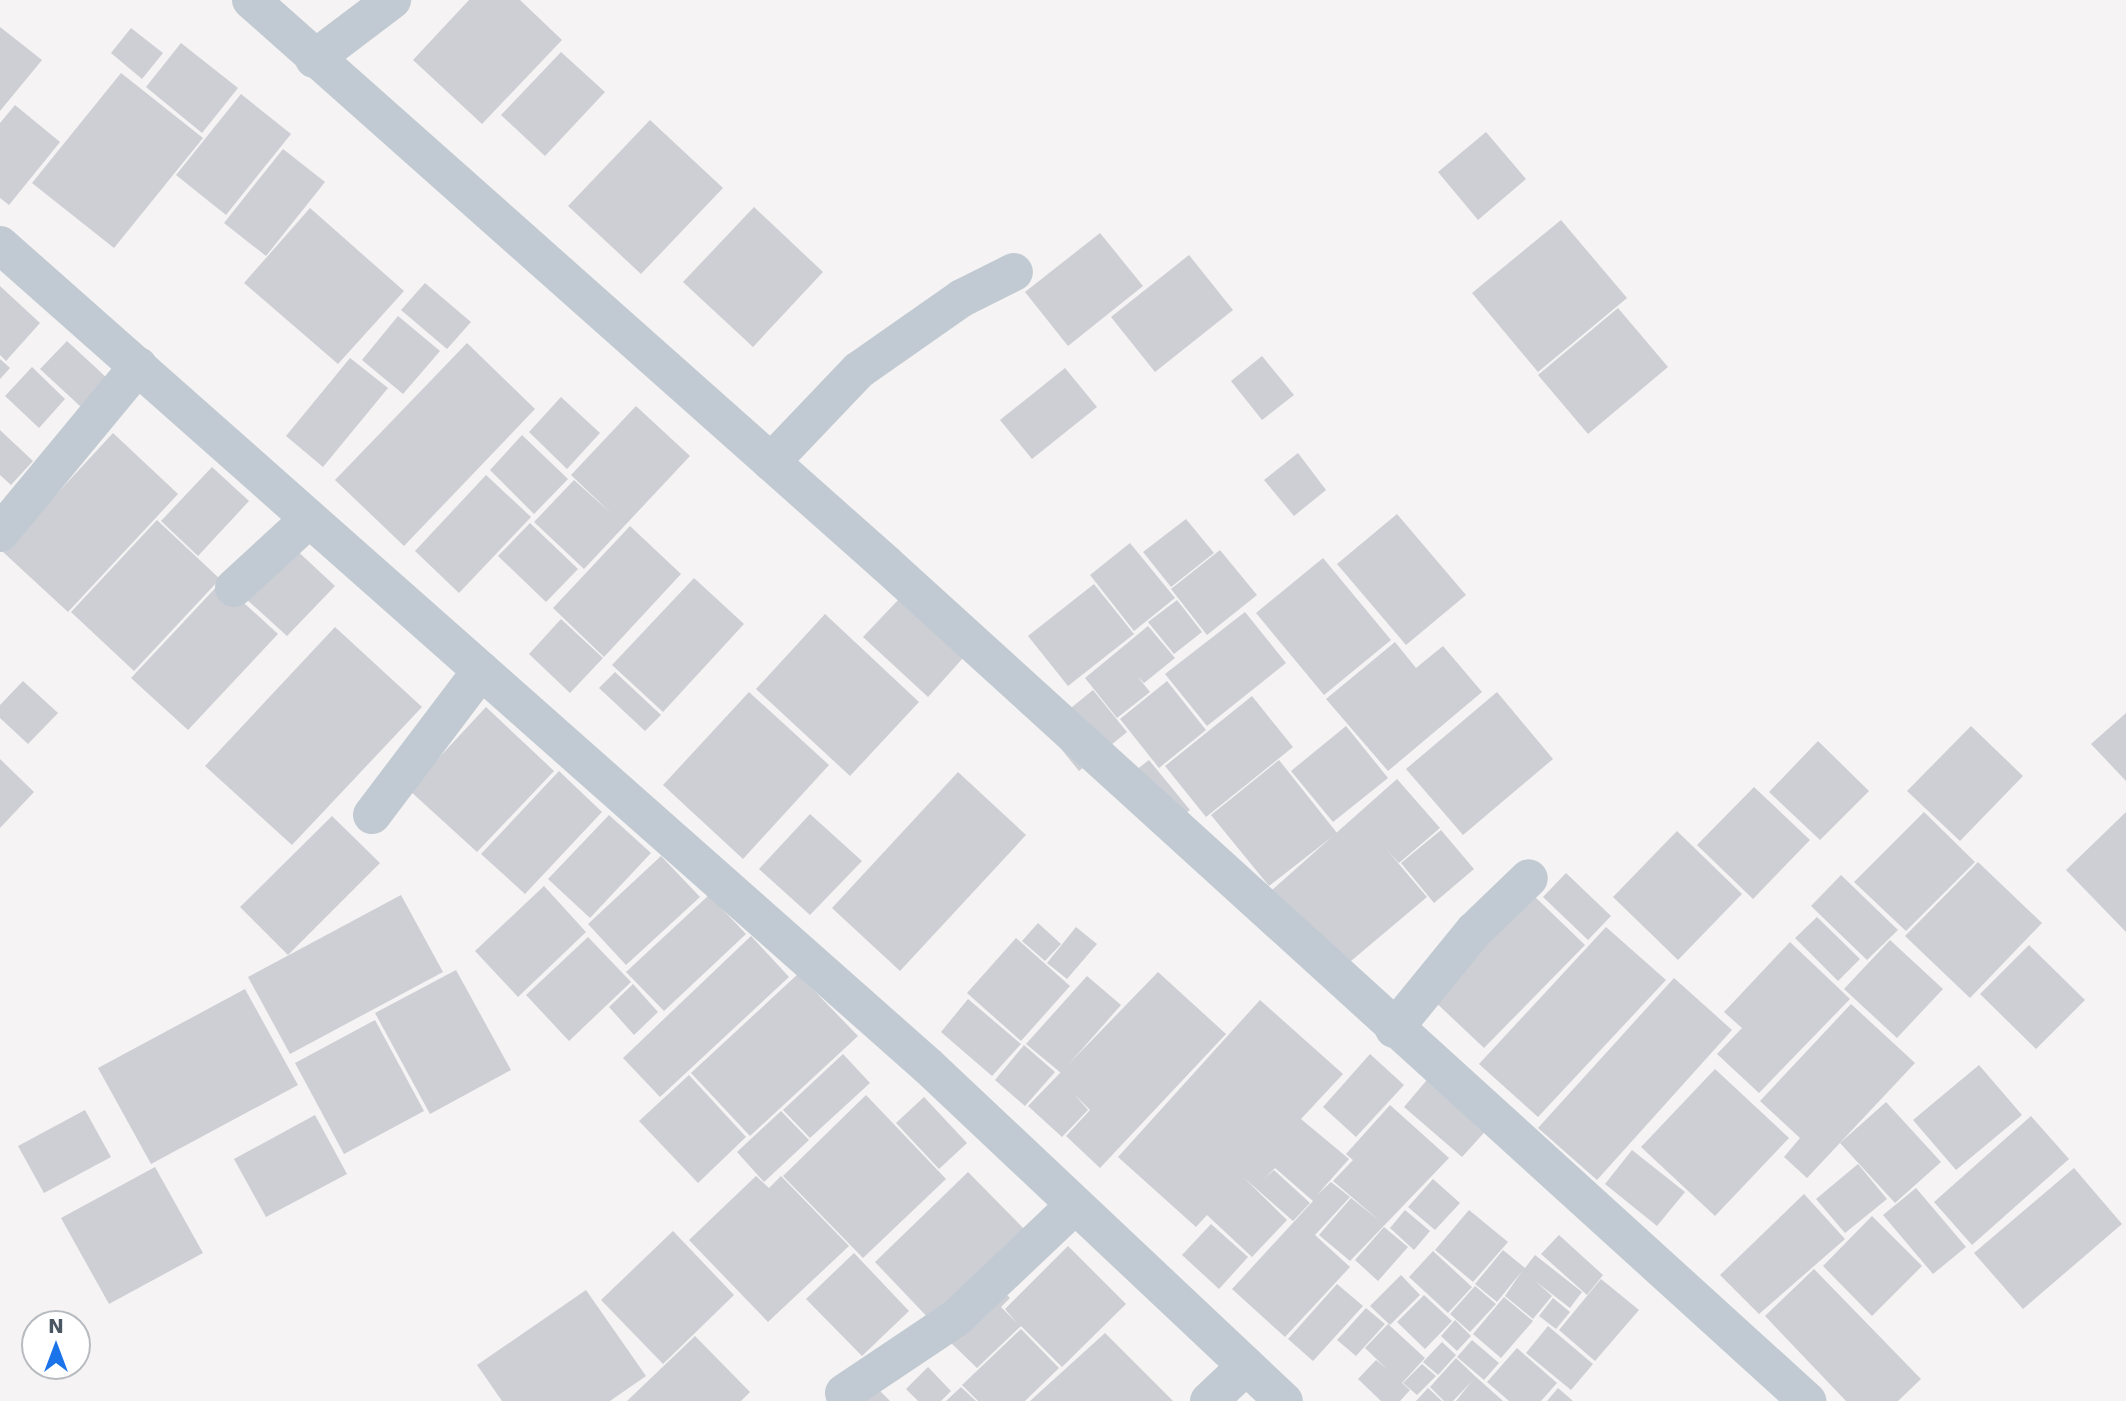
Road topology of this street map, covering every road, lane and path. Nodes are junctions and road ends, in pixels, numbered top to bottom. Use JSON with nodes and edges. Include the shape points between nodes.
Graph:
{"nodes":[{"id":1,"x":251,"y":0,"type":"edge"},
{"id":2,"x":392,"y":0,"type":"edge"},
{"id":3,"x":314,"y":59,"type":"junction"},
{"id":4,"x":0,"y":245,"type":"edge"},
{"id":5,"x":1014,"y":272,"type":"dead end"},
{"id":6,"x":138,"y":366,"type":"junction"},
{"id":7,"x":771,"y":462,"type":"junction"},
{"id":8,"x":309,"y":519,"type":"junction"},
{"id":9,"x":0,"y":533,"type":"edge"},
{"id":10,"x":234,"y":587,"type":"dead end"},
{"id":11,"x":481,"y":671,"type":"junction"},
{"id":12,"x":372,"y":815,"type":"dead end"},
{"id":13,"x":1529,"y":878,"type":"dead end"},
{"id":14,"x":1394,"y":1029,"type":"junction"},
{"id":15,"x":1075,"y":1205,"type":"junction"},
{"id":16,"x":1246,"y":1366,"type":"junction"},
{"id":17,"x":844,"y":1393,"type":"dead end"},
{"id":18,"x":1209,"y":1401,"type":"edge"},
{"id":19,"x":1284,"y":1401,"type":"edge"},
{"id":20,"x":1807,"y":1401,"type":"edge"}],
"edges":[{"from":1,"to":3,"type":"street"},
{"from":2,"to":3,"type":"street"},
{"from":3,"to":7,"type":"street"},
{"from":4,"to":6,"type":"street"},
{"from":5,"to":7,"type":"street","via":[[962,298],[859,370]]},
{"from":6,"to":8,"type":"street"},
{"from":6,"to":9,"type":"street"},
{"from":7,"to":14,"type":"street"},
{"from":8,"to":10,"type":"street"},
{"from":8,"to":11,"type":"street"},
{"from":11,"to":12,"type":"street"},
{"from":11,"to":15,"type":"street"},
{"from":13,"to":14,"type":"street","via":[[1474,930]]},
{"from":14,"to":20,"type":"street"},
{"from":15,"to":16,"type":"street"},
{"from":15,"to":17,"type":"street","via":[[956,1318]]},
{"from":16,"to":18,"type":"street"},
{"from":16,"to":19,"type":"street"}]}
